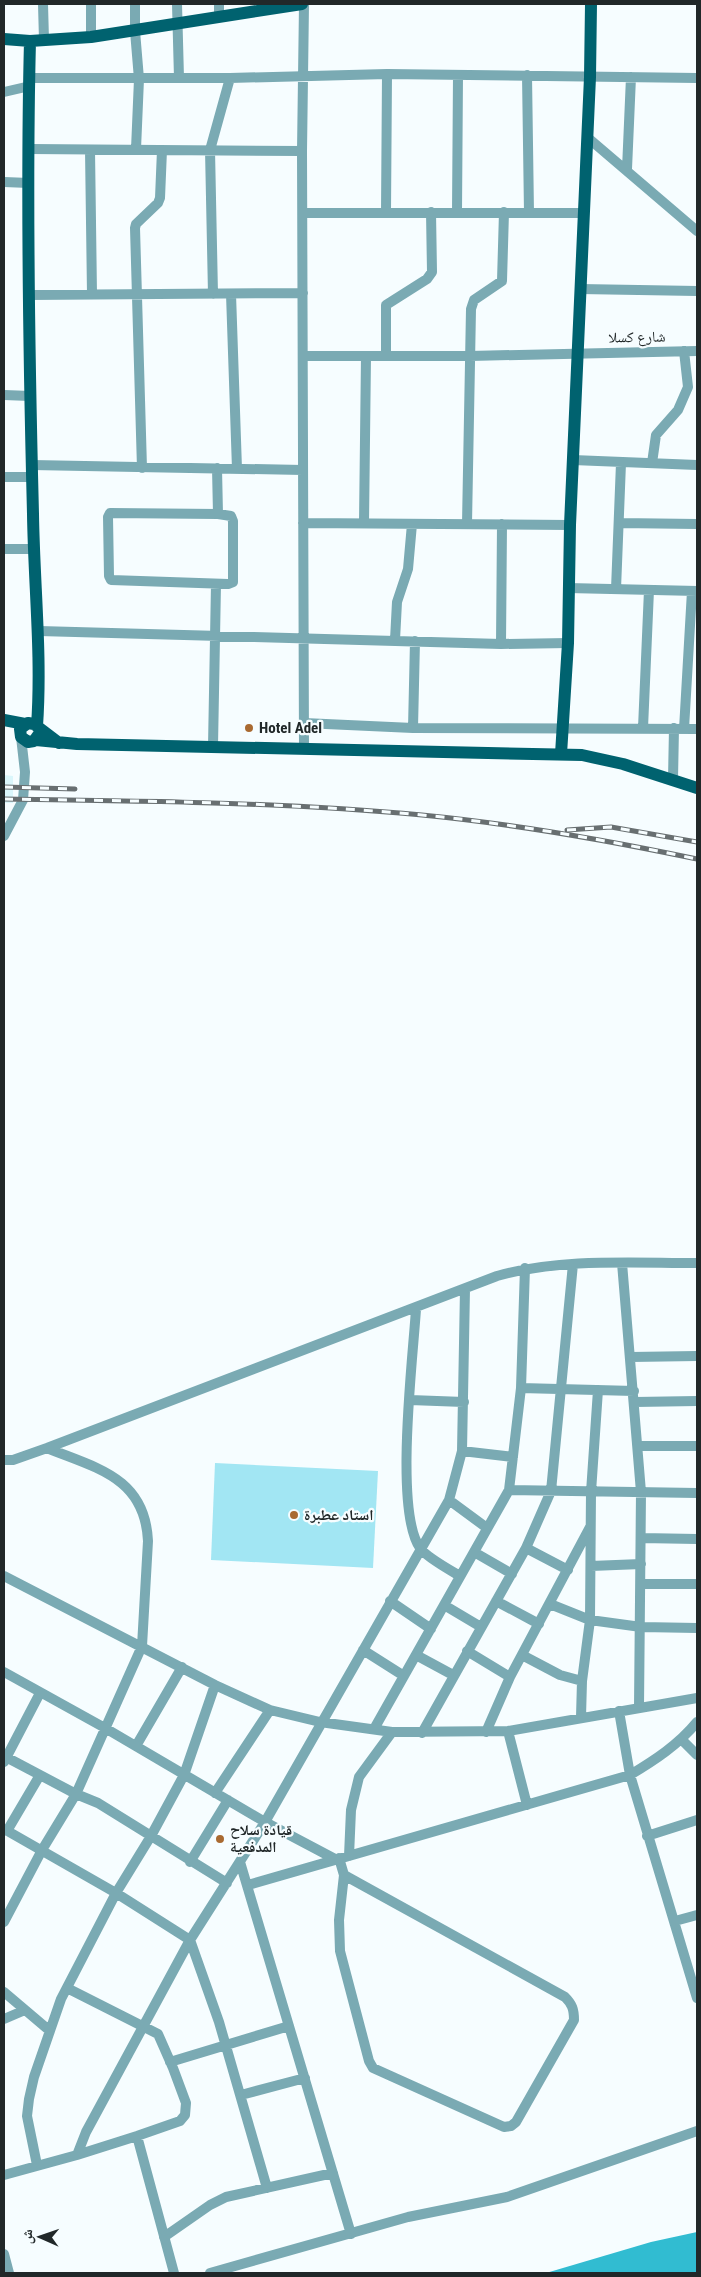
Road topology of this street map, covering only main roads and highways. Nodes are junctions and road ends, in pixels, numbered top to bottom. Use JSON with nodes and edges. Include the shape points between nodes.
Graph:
{"nodes":[{"id":1,"x":303,"y":4,"type":"edge"},
{"id":2,"x":591,"y":4,"type":"edge"},
{"id":3,"x":262,"y":7,"type":"edge"},
{"id":4,"x":219,"y":10,"type":"edge"},
{"id":5,"x":4,"y":39,"type":"edge"},
{"id":6,"x":30,"y":41,"type":"junction"},
{"id":7,"x":4,"y":720,"type":"edge"},
{"id":8,"x":4,"y":728,"type":"edge"},
{"id":9,"x":30,"y":732,"type":"junction"},
{"id":10,"x":561,"y":754,"type":"junction"},
{"id":11,"x":697,"y":788,"type":"edge"}],
"edges":[{"from":1,"to":3,"type":"main road"},
{"from":2,"to":10,"type":"main road","via":[[568,643]]},
{"from":3,"to":4,"type":"main road"},
{"from":4,"to":6,"type":"main road","via":[[177,24],[135,31]]},
{"from":5,"to":6,"type":"main road"},
{"from":6,"to":9,"type":"main road","via":[[30,396],[39,631],[37,692]]},
{"from":7,"to":9,"type":"main road","via":[[14,721]]},
{"from":8,"to":9,"type":"main road"},
{"from":9,"to":10,"type":"main road","via":[[59,743]]},
{"from":10,"to":11,"type":"main road","via":[[602,758]]}]}
